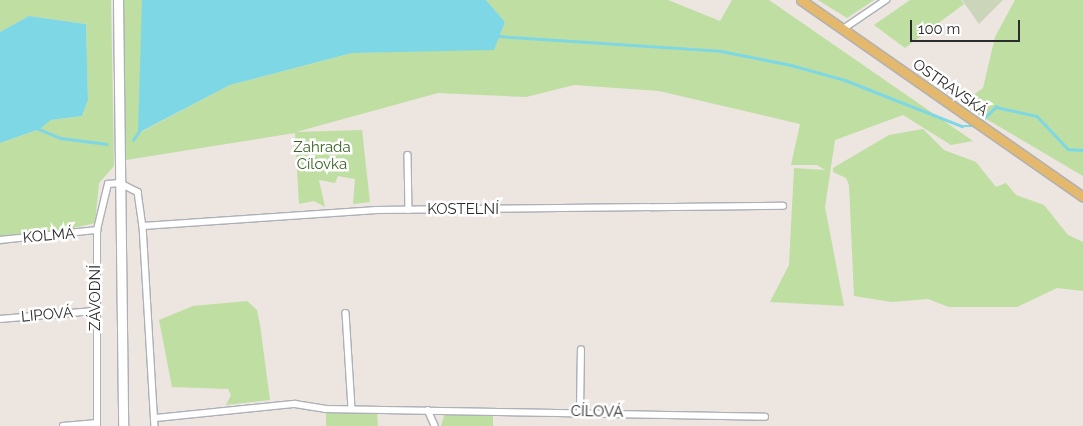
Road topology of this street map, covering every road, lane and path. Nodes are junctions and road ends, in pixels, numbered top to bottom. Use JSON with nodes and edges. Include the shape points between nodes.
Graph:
{"nodes":[{"id":1,"x":118,"y":0,"type":"edge"},
{"id":2,"x":801,"y":0,"type":"edge"},
{"id":3,"x":886,"y":0,"type":"edge"},
{"id":4,"x":843,"y":29,"type":"junction"},
{"id":5,"x":408,"y":155,"type":"dead end"},
{"id":6,"x":120,"y":183,"type":"junction"},
{"id":7,"x":1083,"y":197,"type":"edge"},
{"id":8,"x":783,"y":206,"type":"dead end"},
{"id":9,"x":408,"y":210,"type":"junction"},
{"id":10,"x":143,"y":226,"type":"junction"},
{"id":11,"x":97,"y":230,"type":"junction"},
{"id":12,"x":0,"y":240,"type":"edge"},
{"id":13,"x":94,"y":311,"type":"junction"},
{"id":14,"x":346,"y":313,"type":"dead end"},
{"id":15,"x":0,"y":319,"type":"edge"},
{"id":16,"x":581,"y":350,"type":"dead end"},
{"id":17,"x":352,"y":409,"type":"junction"},
{"id":18,"x":428,"y":410,"type":"junction"},
{"id":19,"x":580,"y":411,"type":"junction"},
{"id":20,"x":156,"y":418,"type":"junction"},
{"id":21,"x":765,"y":418,"type":"dead end"},
{"id":22,"x":97,"y":424,"type":"edge"},
{"id":23,"x":63,"y":426,"type":"edge"},
{"id":24,"x":124,"y":426,"type":"edge"},
{"id":25,"x":155,"y":426,"type":"edge"},
{"id":26,"x":435,"y":426,"type":"edge"}],
"edges":[{"from":1,"to":6,"type":"main road","name":"ZÁVODNÍ"},
{"from":2,"to":4,"type":"main road","name":"OSTRAVSKÁ"},
{"from":3,"to":4,"type":"street"},
{"from":4,"to":7,"type":"main road","name":"OSTRAVSKÁ"},
{"from":5,"to":9,"type":"street"},
{"from":6,"to":10,"type":"street","via":[[138,192]]},
{"from":6,"to":11,"type":"street","name":"ZÁVODNÍ","via":[[108,184]]},
{"from":6,"to":24,"type":"main road","name":"ZÁVODNÍ"},
{"from":8,"to":9,"type":"street","name":"KOSTELNÍ"},
{"from":9,"to":10,"type":"street","name":"KOSTELNÍ","via":[[248,216]]},
{"from":10,"to":20,"type":"street"},
{"from":11,"to":12,"type":"street","name":"KOLMÁ"},
{"from":11,"to":13,"type":"street","name":"ZÁVODNÍ"},
{"from":13,"to":15,"type":"street","name":"LIPOVÁ"},
{"from":13,"to":22,"type":"street","name":"ZÁVODNÍ"},
{"from":14,"to":17,"type":"street"},
{"from":16,"to":19,"type":"street"},
{"from":17,"to":18,"type":"street","name":"CÍLOVÁ"},
{"from":17,"to":20,"type":"street","name":"CÍLOVÁ","via":[[295,404]]},
{"from":18,"to":19,"type":"street","name":"CÍLOVÁ"},
{"from":18,"to":26,"type":"street"},
{"from":19,"to":21,"type":"street","name":"CÍLOVÁ"},
{"from":20,"to":25,"type":"street"},
{"from":22,"to":23,"type":"street"}]}
